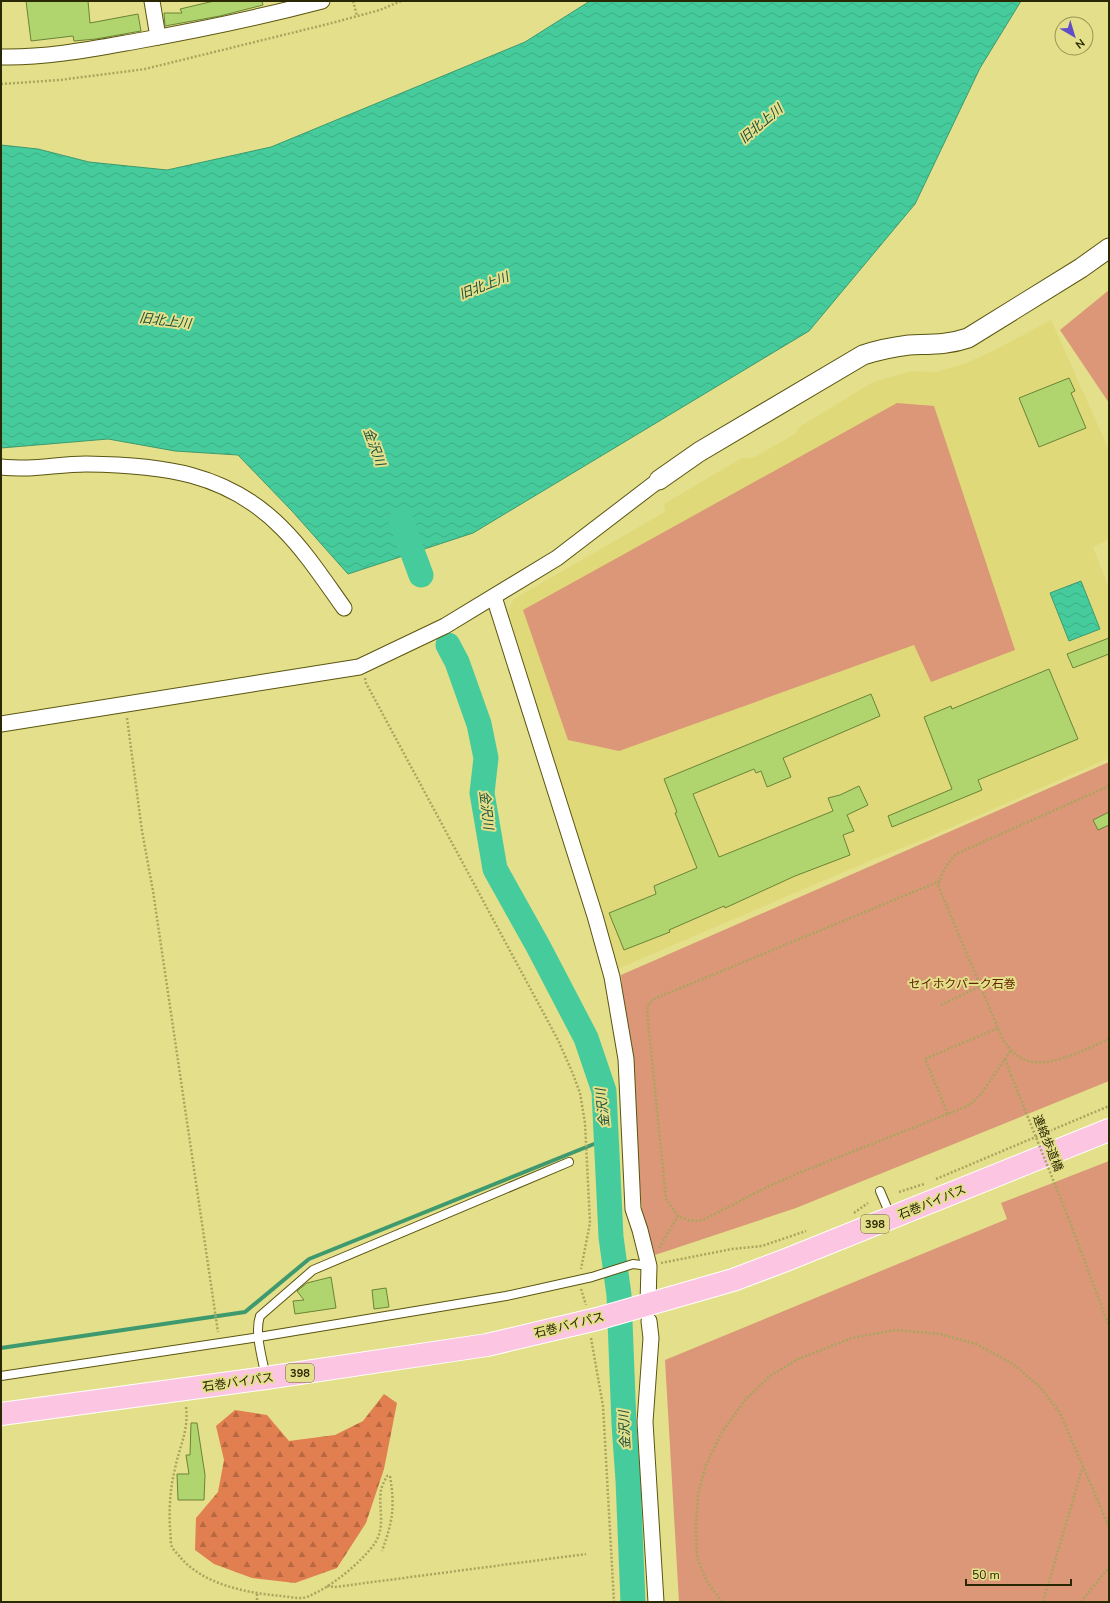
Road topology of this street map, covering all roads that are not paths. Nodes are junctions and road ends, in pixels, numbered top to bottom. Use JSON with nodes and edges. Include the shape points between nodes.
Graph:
{"nodes":[{"id":1,"x":152,"y":1,"type":"edge"},
{"id":2,"x":322,"y":1,"type":"edge"},
{"id":3,"x":158,"y":38,"type":"junction"},
{"id":4,"x":1,"y":57,"type":"edge"},
{"id":5,"x":1109,"y":248,"type":"edge"},
{"id":6,"x":1,"y":468,"type":"edge"},
{"id":7,"x":659,"y":480,"type":"joint"},
{"id":8,"x":494,"y":597,"type":"junction"},
{"id":9,"x":344,"y":608,"type":"dead end"},
{"id":10,"x":1,"y":724,"type":"edge"},
{"id":11,"x":1109,"y":1130,"type":"edge"},
{"id":12,"x":569,"y":1162,"type":"dead end"},
{"id":13,"x":880,"y":1191,"type":"dead end"},
{"id":14,"x":891,"y":1218,"type":"junction"},
{"id":15,"x":649,"y":1266,"type":"junction"},
{"id":16,"x":644,"y":1311,"type":"junction"},
{"id":17,"x":259,"y":1337,"type":"junction"},
{"id":18,"x":1,"y":1376,"type":"edge"},
{"id":19,"x":266,"y":1378,"type":"junction"},
{"id":20,"x":1,"y":1414,"type":"edge"},
{"id":21,"x":656,"y":1602,"type":"edge"}],
"edges":[{"from":1,"to":3,"type":"street"},
{"from":2,"to":3,"type":"street","via":[[270,15]]},
{"from":3,"to":4,"type":"street","via":[[78,52]]},
{"from":5,"to":7,"type":"street","via":[[968,338],[948,344],[886,348],[863,355],[699,452]]},
{"from":6,"to":9,"type":"street","via":[[84,464],[149,466],[191,474],[223,486],[261,509],[282,528],[307,556]]},
{"from":7,"to":8,"type":"street","via":[[556,558]]},
{"from":8,"to":10,"type":"street","via":[[445,626],[359,667]]},
{"from":8,"to":15,"type":"street","via":[[612,977],[626,1059],[633,1210]]},
{"from":11,"to":14,"type":"highway","name":"石巻バイパス","number":"398"},
{"from":12,"to":17,"type":"lane","via":[[313,1270],[260,1316]]},
{"from":13,"to":14,"type":"lane"},
{"from":14,"to":16,"type":"highway","name":"石巻バイパス","number":"398","via":[[733,1280]]},
{"from":15,"to":16,"type":"street"},
{"from":15,"to":17,"type":"lane","via":[[633,1264],[592,1277],[506,1296]]},
{"from":16,"to":19,"type":"highway","name":"石巻バイパス","number":"398","via":[[592,1326],[487,1345]]},
{"from":16,"to":21,"type":"street","via":[[651,1338],[645,1422]]},
{"from":17,"to":18,"type":"lane"},
{"from":17,"to":19,"type":"lane"},
{"from":19,"to":20,"type":"highway","name":"石巻バイパス","number":"398"}]}
